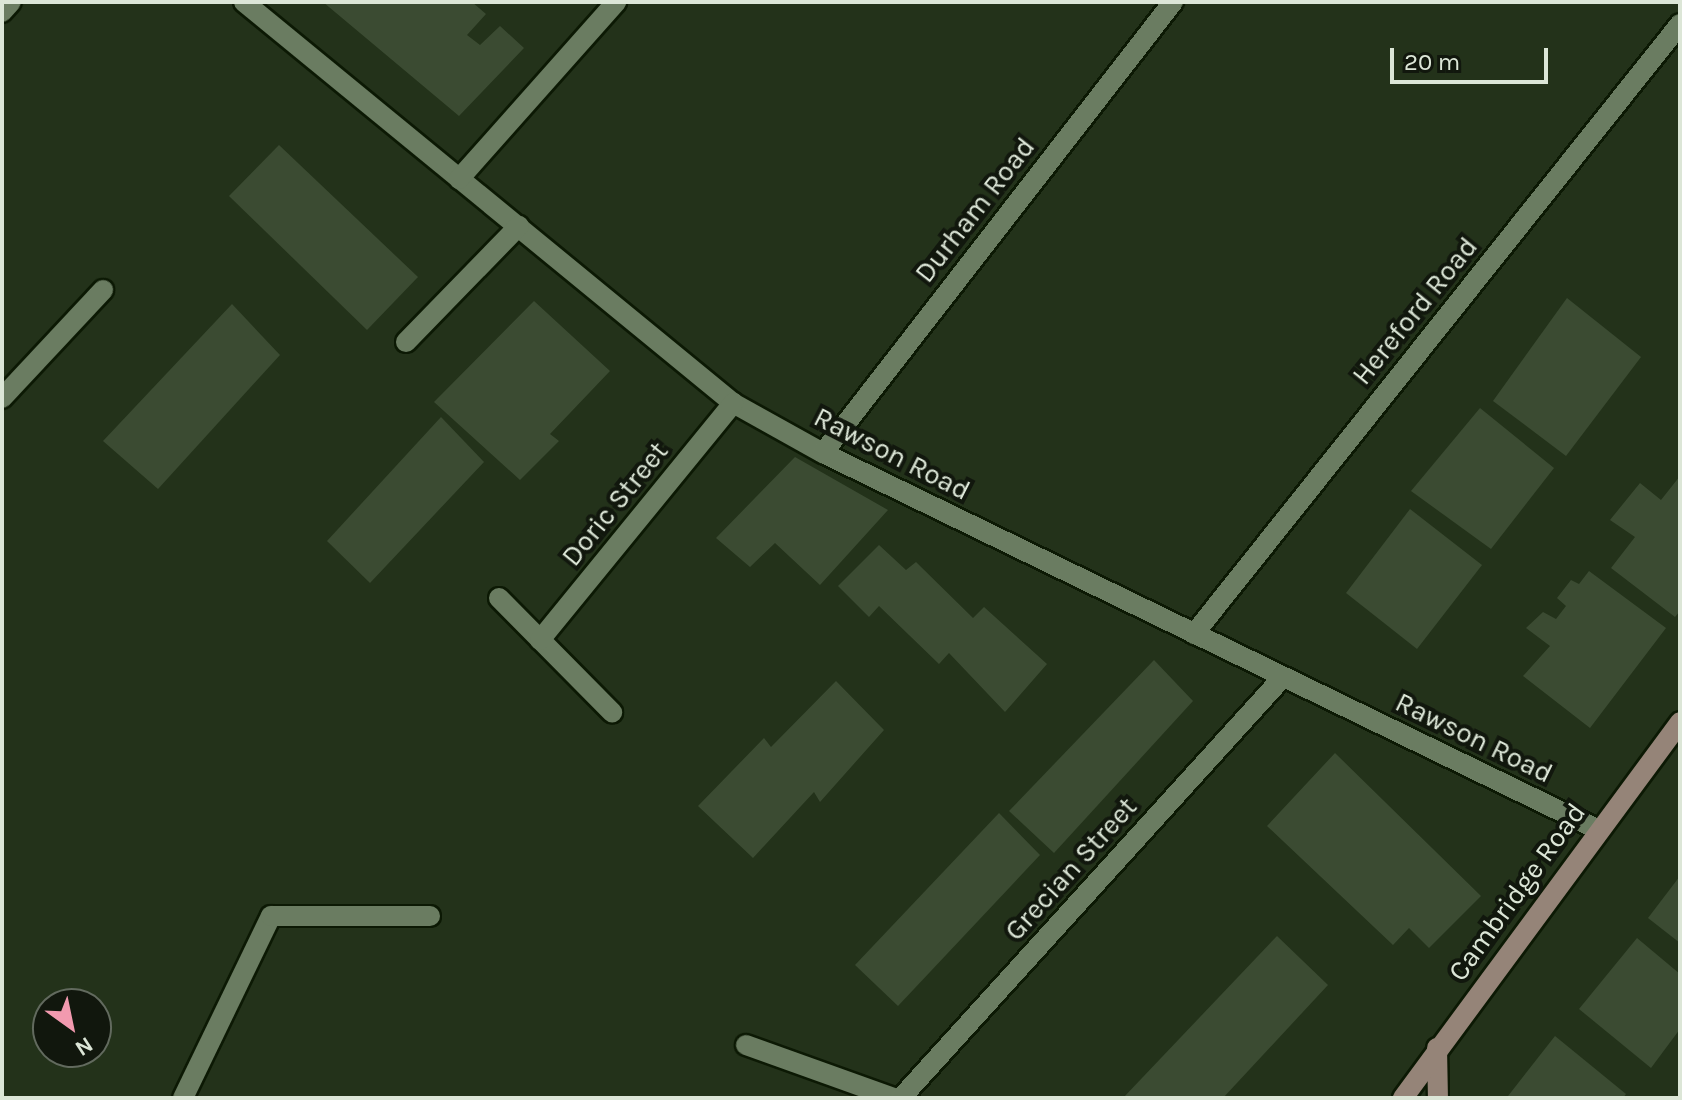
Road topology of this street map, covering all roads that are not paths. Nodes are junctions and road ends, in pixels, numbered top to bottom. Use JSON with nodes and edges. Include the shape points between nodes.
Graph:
{"nodes":[{"id":1,"x":11,"y":2,"type":"edge"},
{"id":2,"x":244,"y":2,"type":"edge"},
{"id":3,"x":616,"y":2,"type":"edge"},
{"id":4,"x":1173,"y":2,"type":"edge"},
{"id":5,"x":2,"y":12,"type":"edge"},
{"id":6,"x":1680,"y":24,"type":"edge"},
{"id":7,"x":459,"y":179,"type":"junction"},
{"id":8,"x":519,"y":226,"type":"junction"},
{"id":9,"x":103,"y":290,"type":"dead end"},
{"id":10,"x":406,"y":342,"type":"dead end"},
{"id":11,"x":2,"y":398,"type":"edge"},
{"id":12,"x":733,"y":403,"type":"junction"},
{"id":13,"x":823,"y":453,"type":"junction"},
{"id":14,"x":499,"y":598,"type":"dead end"},
{"id":15,"x":1194,"y":634,"type":"junction"},
{"id":16,"x":540,"y":640,"type":"junction"},
{"id":17,"x":1283,"y":677,"type":"junction"},
{"id":18,"x":612,"y":712,"type":"dead end"},
{"id":19,"x":1680,"y":722,"type":"edge"},
{"id":20,"x":1597,"y":829,"type":"junction"},
{"id":21,"x":430,"y":916,"type":"dead end"},
{"id":22,"x":746,"y":1045,"type":"dead end"},
{"id":23,"x":1437,"y":1048,"type":"junction"},
{"id":24,"x":183,"y":1098,"type":"edge"},
{"id":25,"x":894,"y":1098,"type":"edge"},
{"id":26,"x":901,"y":1098,"type":"edge"},
{"id":27,"x":1403,"y":1098,"type":"edge"},
{"id":28,"x":1438,"y":1098,"type":"edge"}],
"edges":[{"from":1,"to":5,"type":"street"},
{"from":2,"to":7,"type":"street","name":"Rawson Road"},
{"from":3,"to":7,"type":"street"},
{"from":4,"to":13,"type":"street","name":"Durham Road"},
{"from":6,"to":15,"type":"street","name":"Hereford Road"},
{"from":7,"to":8,"type":"street","name":"Rawson Road"},
{"from":8,"to":10,"type":"street"},
{"from":8,"to":12,"type":"street","name":"Rawson Road"},
{"from":9,"to":11,"type":"street"},
{"from":12,"to":13,"type":"street","name":"Rawson Road"},
{"from":12,"to":16,"type":"street","name":"Doric Street"},
{"from":13,"to":15,"type":"street","name":"Rawson Road"},
{"from":14,"to":16,"type":"street"},
{"from":15,"to":17,"type":"street","name":"Rawson Road"},
{"from":16,"to":18,"type":"street"},
{"from":17,"to":20,"type":"street","name":"Rawson Road"},
{"from":17,"to":26,"type":"street","name":"Grecian Street"},
{"from":19,"to":20,"type":"main road","name":"Cambridge Road"},
{"from":20,"to":23,"type":"main road","name":"Cambridge Road"},
{"from":21,"to":24,"type":"street","via":[[271,916]]},
{"from":22,"to":25,"type":"street"},
{"from":23,"to":27,"type":"main road","name":"Cambridge Road"},
{"from":23,"to":28,"type":"main road"}]}
